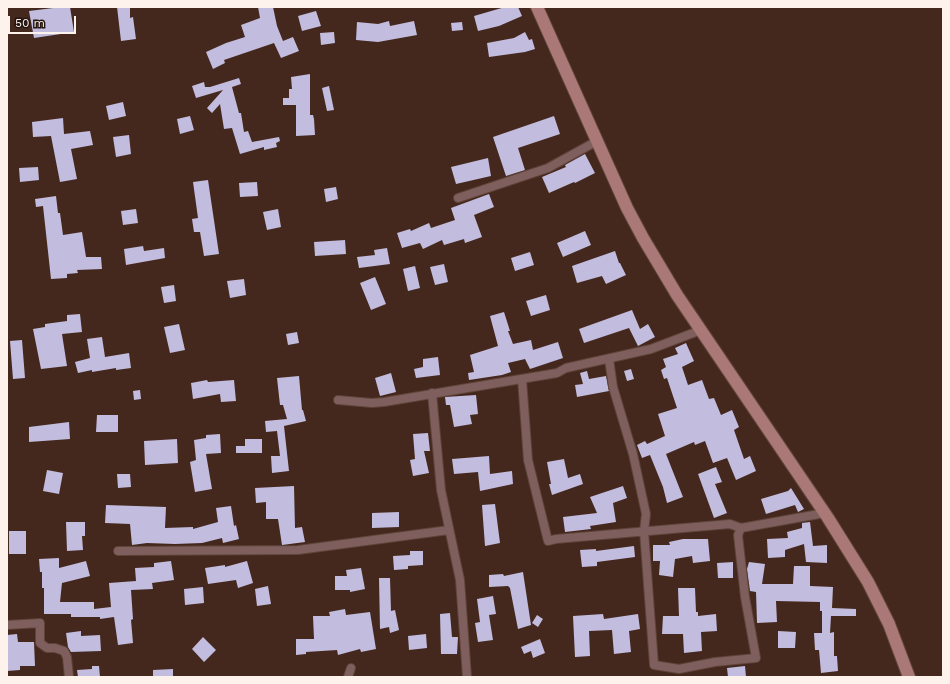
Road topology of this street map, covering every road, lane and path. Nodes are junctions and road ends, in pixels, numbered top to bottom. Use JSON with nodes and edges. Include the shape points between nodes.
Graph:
{"nodes":[{"id":1,"x":537,"y":7,"type":"edge"},
{"id":2,"x":597,"y":141,"type":"junction"},
{"id":3,"x":458,"y":198,"type":"dead end"},
{"id":4,"x":700,"y":330,"type":"junction"},
{"id":5,"x":609,"y":359,"type":"junction"},
{"id":6,"x":522,"y":379,"type":"junction"},
{"id":7,"x":432,"y":393,"type":"junction"},
{"id":8,"x":338,"y":400,"type":"dead end"},
{"id":9,"x":825,"y":513,"type":"junction"},
{"id":10,"x":741,"y":528,"type":"junction"},
{"id":11,"x":449,"y":530,"type":"junction"},
{"id":12,"x":644,"y":531,"type":"junction"},
{"id":13,"x":118,"y":551,"type":"dead end"},
{"id":14,"x":7,"y":625,"type":"edge"},
{"id":15,"x":351,"y":668,"type":"dead end"},
{"id":16,"x":69,"y":677,"type":"edge"},
{"id":17,"x":348,"y":677,"type":"edge"},
{"id":18,"x":467,"y":677,"type":"edge"},
{"id":19,"x":909,"y":677,"type":"edge"}],
"edges":[{"from":1,"to":2,"type":"main road"},
{"from":2,"to":3,"type":"street","via":[[548,168]]},
{"from":2,"to":4,"type":"main road","via":[[640,232]]},
{"from":4,"to":5,"type":"street","via":[[651,349]]},
{"from":4,"to":9,"type":"main road"},
{"from":5,"to":6,"type":"street"},
{"from":5,"to":12,"type":"street","via":[[613,387],[633,454],[646,514]]},
{"from":6,"to":7,"type":"street"},
{"from":6,"to":12,"type":"street","via":[[528,460],[548,541],[556,538]]},
{"from":7,"to":8,"type":"street","via":[[372,403]]},
{"from":7,"to":11,"type":"street","via":[[441,490]]},
{"from":9,"to":10,"type":"street"},
{"from":9,"to":19,"type":"main road","via":[[879,602]]},
{"from":10,"to":12,"type":"street","via":[[730,524]]},
{"from":10,"to":12,"type":"street","via":[[738,535],[745,598],[756,658],[679,669],[654,665]]},
{"from":11,"to":13,"type":"street","via":[[298,550]]},
{"from":11,"to":18,"type":"street","via":[[460,580]]},
{"from":14,"to":16,"type":"street","via":[[40,623],[40,643],[47,648],[64,651]]},
{"from":15,"to":17,"type":"street"}]}
